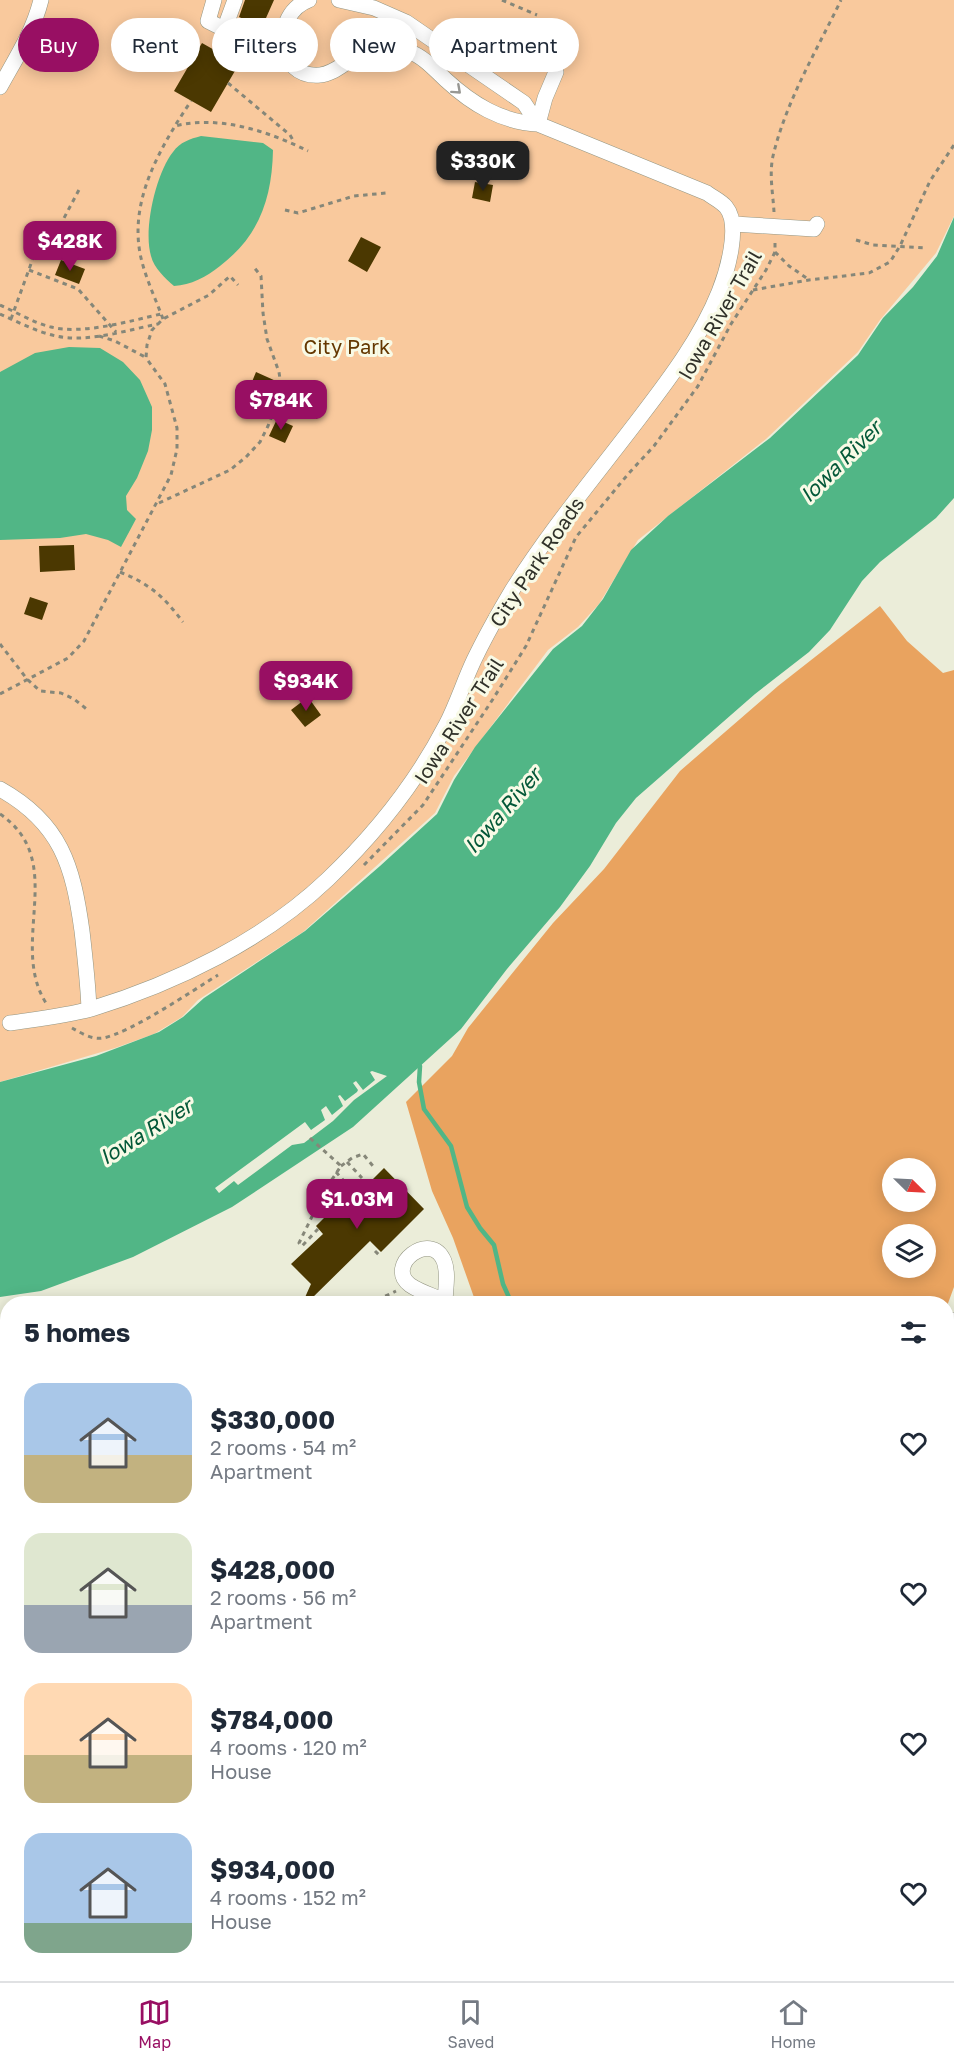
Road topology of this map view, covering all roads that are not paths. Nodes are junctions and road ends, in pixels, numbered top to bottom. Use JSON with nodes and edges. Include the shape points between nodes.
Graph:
{"nodes":[{"id":1,"x":40,"y":0,"type":"edge"},
{"id":2,"x":214,"y":0,"type":"edge"},
{"id":3,"x":235,"y":0,"type":"edge"},
{"id":4,"x":309,"y":0,"type":"edge"},
{"id":5,"x":339,"y":0,"type":"edge"},
{"id":6,"x":228,"y":18,"type":"edge"},
{"id":7,"x":287,"y":18,"type":"edge"},
{"id":8,"x":212,"y":23,"type":"edge"},
{"id":9,"x":300,"y":72,"type":"edge"},
{"id":10,"x":555,"y":72,"type":"dead end"},
{"id":11,"x":0,"y":87,"type":"edge"},
{"id":12,"x":538,"y":124,"type":"junction"},
{"id":13,"x":817,"y":224,"type":"dead end"},
{"id":14,"x":734,"y":225,"type":"junction"},
{"id":15,"x":0,"y":789,"type":"edge"},
{"id":16,"x":89,"y":1009,"type":"junction"},
{"id":17,"x":10,"y":1023,"type":"dead end"}],
"edges":[{"from":1,"to":11,"type":"street","via":[[26,42]]},
{"from":2,"to":8,"type":"street","via":[[208,21]]},
{"from":3,"to":6,"type":"street"},
{"from":4,"to":7,"type":"street"},
{"from":5,"to":12,"type":"street","via":[[374,8],[406,22],[524,103]]},
{"from":9,"to":12,"type":"street","one_way":true,"via":[[322,75],[370,51],[399,49],[425,61],[464,97],[484,109],[520,123]]},
{"from":10,"to":12,"type":"street"},
{"from":12,"to":14,"type":"street","via":[[707,193],[726,207]]},
{"from":13,"to":14,"type":"street","via":[[814,229]]},
{"from":14,"to":16,"type":"street","name":"City Park Roads","via":[[730,253],[710,312],[660,391],[511,592],[474,660],[447,724],[398,802],[328,879],[292,909],[194,968]]},
{"from":15,"to":16,"type":"street","via":[[44,824],[69,867],[76,887]]},
{"from":16,"to":17,"type":"street","name":"City Park Roads"}]}
